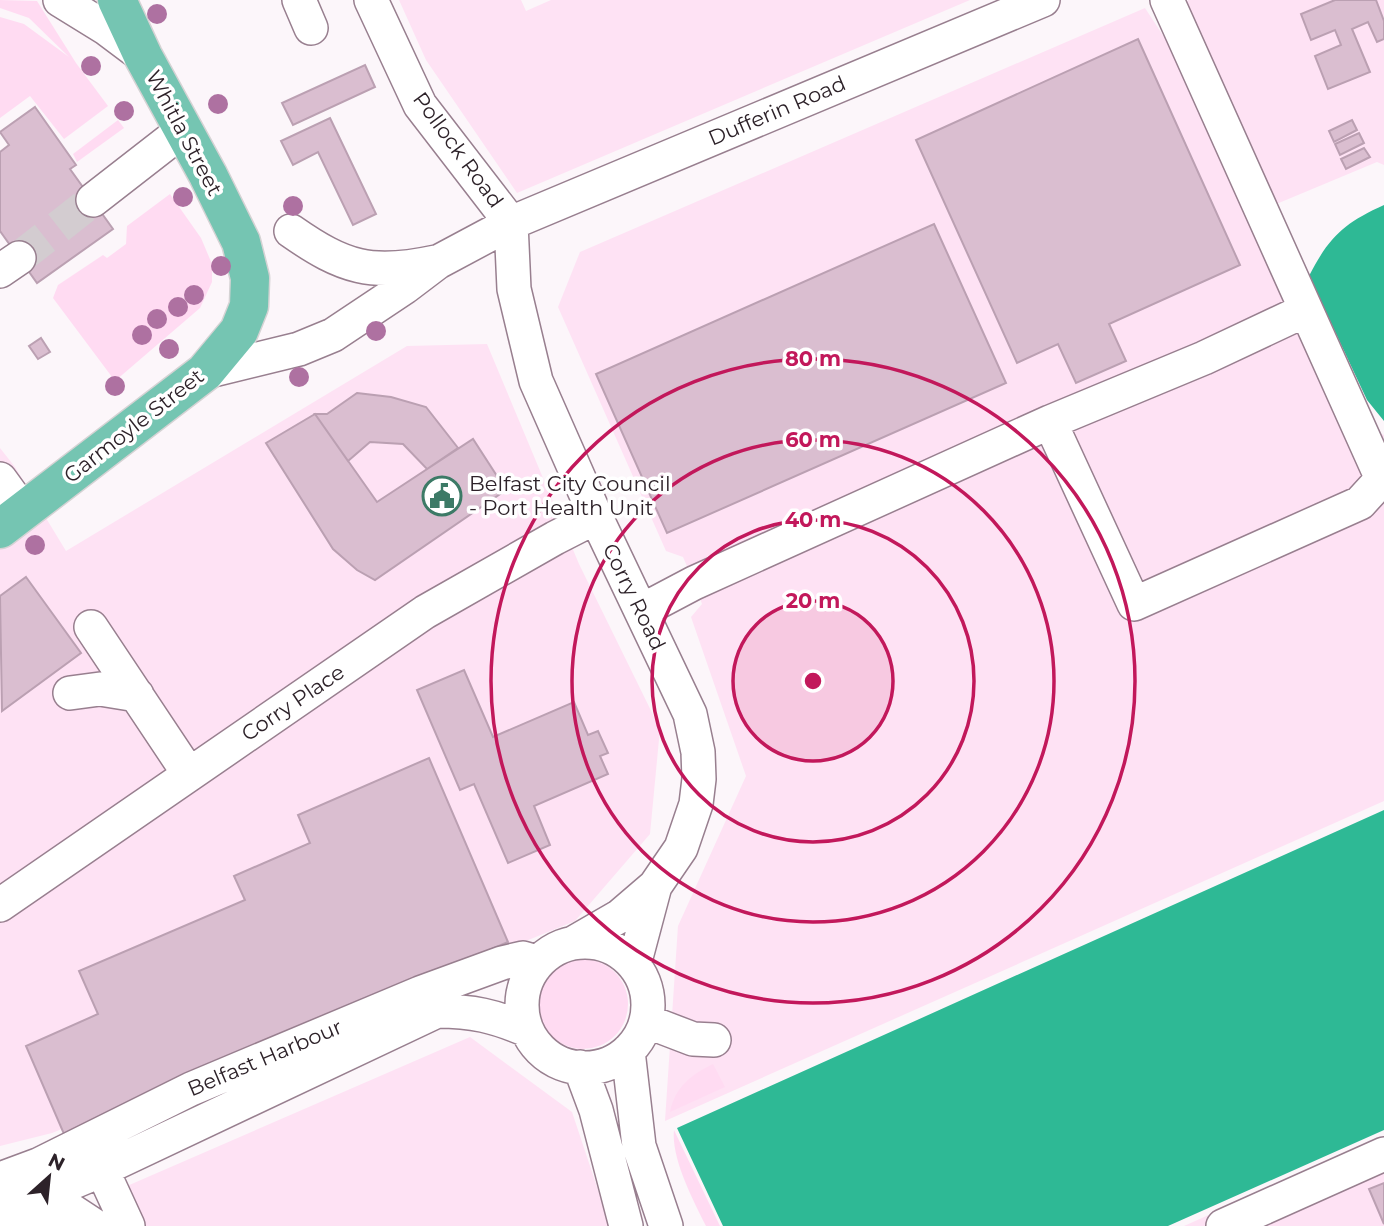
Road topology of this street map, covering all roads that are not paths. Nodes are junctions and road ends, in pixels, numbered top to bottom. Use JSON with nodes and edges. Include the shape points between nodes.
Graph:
{"nodes":[{"id":1,"x":60,"y":0,"type":"edge"},
{"id":2,"x":117,"y":0,"type":"edge"},
{"id":3,"x":371,"y":0,"type":"edge"},
{"id":4,"x":1042,"y":0,"type":"edge"},
{"id":5,"x":1167,"y":0,"type":"edge"},
{"id":6,"x":143,"y":56,"type":"junction"},
{"id":7,"x":183,"y":130,"type":"junction"},
{"id":8,"x":93,"y":200,"type":"tunnel mouth"},
{"id":9,"x":510,"y":223,"type":"junction"},
{"id":10,"x":291,"y":231,"type":"dead end"},
{"id":11,"x":438,"y":262,"type":"junction"},
{"id":12,"x":249,"y":306,"type":"joint"},
{"id":13,"x":1306,"y":310,"type":"junction"},
{"id":14,"x":205,"y":372,"type":"junction"},
{"id":15,"x":1050,"y":422,"type":"junction"},
{"id":16,"x":0,"y":479,"type":"edge"},
{"id":17,"x":596,"y":517,"type":"junction"},
{"id":18,"x":12,"y":520,"type":"edge"},
{"id":19,"x":641,"y":611,"type":"junction"},
{"id":20,"x":91,"y":627,"type":"dead end"},
{"id":21,"x":70,"y":693,"type":"dead end"},
{"id":22,"x":138,"y":695,"type":"junction"},
{"id":23,"x":189,"y":774,"type":"junction"},
{"id":24,"x":655,"y":886,"type":"junction"},
{"id":25,"x":0,"y":905,"type":"edge"},
{"id":26,"x":575,"y":942,"type":"junction"},
{"id":27,"x":537,"y":962,"type":"junction"},
{"id":28,"x":634,"y":965,"type":"junction"},
{"id":29,"x":646,"y":1021,"type":"junction"},
{"id":30,"x":527,"y":1030,"type":"junction"},
{"id":31,"x":714,"y":1040,"type":"dead end"},
{"id":32,"x":628,"y":1051,"type":"junction"},
{"id":33,"x":580,"y":1068,"type":"junction"},
{"id":34,"x":81,"y":1142,"type":"junction"},
{"id":35,"x":1384,"y":1154,"type":"edge"},
{"id":36,"x":95,"y":1172,"type":"junction"},
{"id":37,"x":0,"y":1179,"type":"edge"},
{"id":38,"x":38,"y":1196,"type":"junction"},
{"id":39,"x":0,"y":1211,"type":"edge"},
{"id":40,"x":51,"y":1226,"type":"edge"},
{"id":41,"x":95,"y":1226,"type":"edge"},
{"id":42,"x":110,"y":1226,"type":"edge"},
{"id":43,"x":128,"y":1226,"type":"edge"},
{"id":44,"x":626,"y":1226,"type":"edge"},
{"id":45,"x":666,"y":1226,"type":"edge"},
{"id":46,"x":1223,"y":1226,"type":"edge"}],
"edges":[{"from":1,"to":6,"type":"street","name":"Whitla Street"},
{"from":2,"to":6,"type":"main road"},
{"from":3,"to":9,"type":"street","name":"Pollock Road","via":[[420,105]]},
{"from":4,"to":9,"type":"street","name":"Dufferin Road"},
{"from":5,"to":13,"type":"street"},
{"from":6,"to":7,"type":"main road","name":"Whitla Street"},
{"from":7,"to":8,"type":"street"},
{"from":7,"to":12,"type":"main road","name":"Whitla Street","via":[[241,242],[250,278]]},
{"from":9,"to":11,"type":"street","name":"Dufferin Road"},
{"from":9,"to":17,"type":"street","name":"Corry Road","via":[[514,289],[536,381]]},
{"from":10,"to":11,"type":"street","via":[[344,262],[377,270]]},
{"from":11,"to":14,"type":"street","via":[[333,335],[299,349]]},
{"from":12,"to":14,"type":"main road","name":"Garmoyle Street","via":[[239,331]]},
{"from":13,"to":15,"type":"street"},
{"from":13,"to":15,"type":"street","via":[[1382,479],[1360,503],[1134,604]]},
{"from":14,"to":18,"type":"main road","name":"Garmoyle Street"},
{"from":15,"to":19,"type":"street"},
{"from":16,"to":18,"type":"street"},
{"from":17,"to":19,"type":"street","name":"Corry Road"},
{"from":17,"to":23,"type":"street","name":"Corry Place","via":[[425,612]]},
{"from":19,"to":24,"type":"street","name":"Corry Road","via":[[690,714],[698,751],[699,779],[689,826],[681,848]]},
{"from":20,"to":22,"type":"street"},
{"from":21,"to":22,"type":"street","via":[[100,689]]},
{"from":22,"to":23,"type":"street"},
{"from":23,"to":25,"type":"street","name":"Corry Place"},
{"from":24,"to":26,"type":"street","name":"Corry Road","via":[[620,916]]},
{"from":24,"to":28,"type":"street","name":"Corry Road"},
{"from":26,"to":27,"type":"street"},
{"from":26,"to":28,"type":"street","via":[[597,943]]},
{"from":27,"to":30,"type":"street","via":[[522,995]]},
{"from":27,"to":34,"type":"street","name":"Belfast Harbour","via":[[523,958],[502,963],[419,993],[266,1055]]},
{"from":28,"to":29,"type":"street","via":[[647,992]]},
{"from":29,"to":31,"type":"street","via":[[693,1039]]},
{"from":29,"to":32,"type":"street"},
{"from":30,"to":33,"type":"street","via":[[548,1056]]},
{"from":30,"to":36,"type":"street","name":"Belfast Harbour","via":[[483,1014],[437,1011]]},
{"from":32,"to":33,"type":"street","via":[[614,1060]]},
{"from":32,"to":45,"type":"street","via":[[639,1146]]},
{"from":33,"to":44,"type":"street","via":[[596,1110]]},
{"from":34,"to":36,"type":"street"},
{"from":34,"to":37,"type":"street","name":"Belfast Harbour"},
{"from":35,"to":46,"type":"street"},
{"from":36,"to":38,"type":"street","name":"Belfast Harbour"},
{"from":36,"to":42,"type":"street"},
{"from":36,"to":43,"type":"street"},
{"from":38,"to":39,"type":"street","name":"Belfast Harbour"},
{"from":38,"to":41,"type":"street","via":[[57,1201]]},
{"from":39,"to":40,"type":"street"}]}
